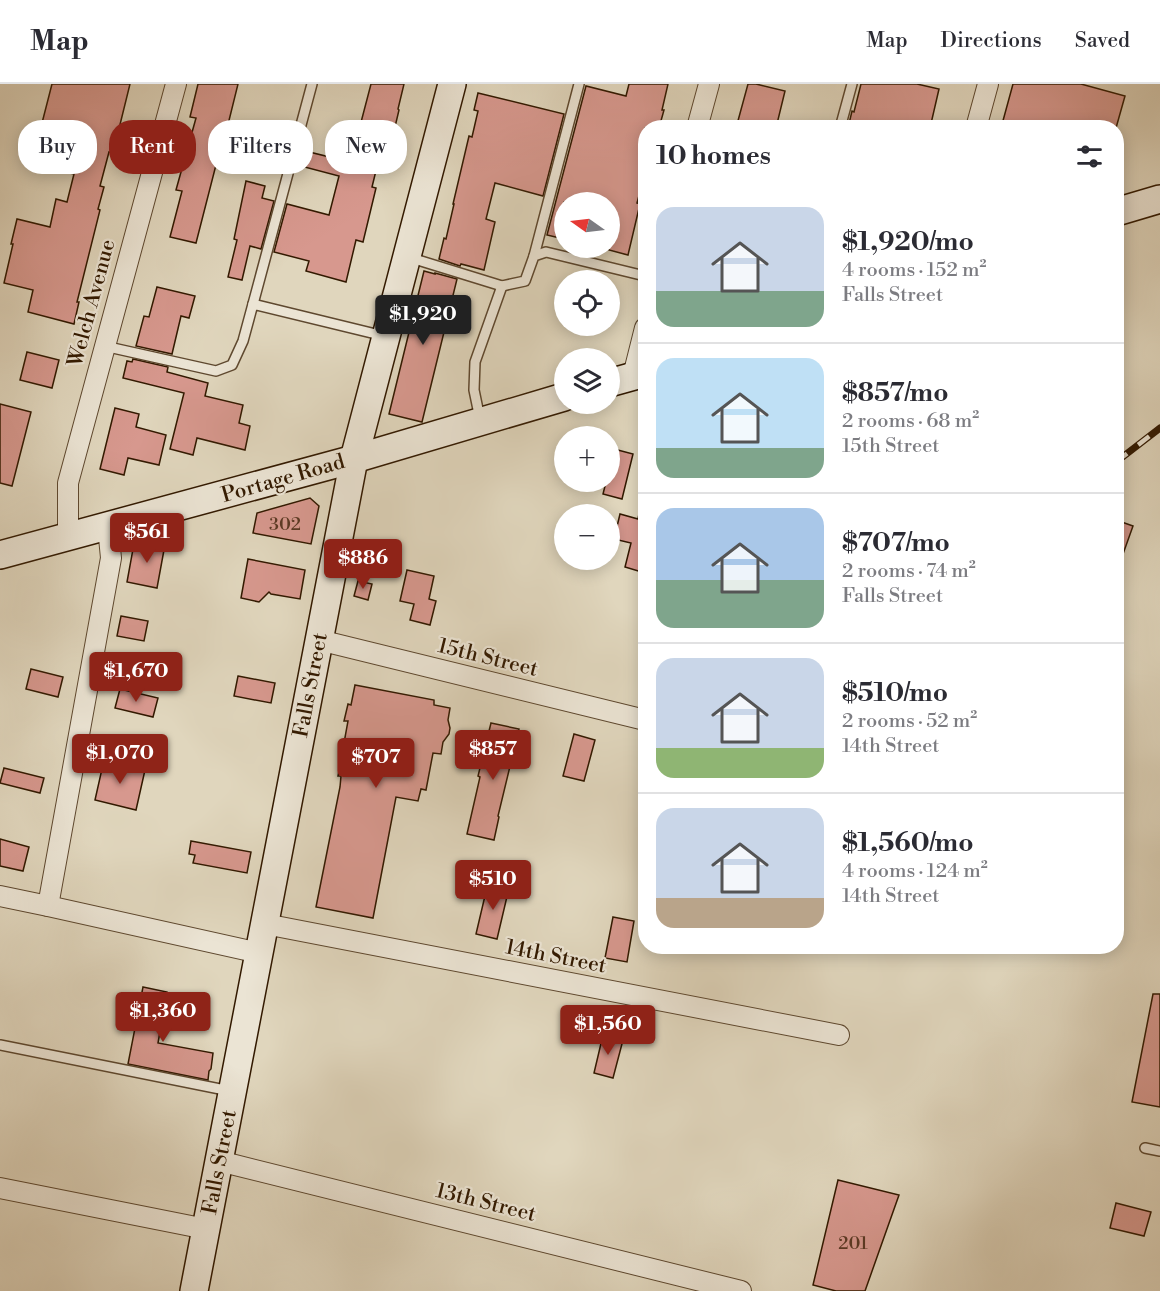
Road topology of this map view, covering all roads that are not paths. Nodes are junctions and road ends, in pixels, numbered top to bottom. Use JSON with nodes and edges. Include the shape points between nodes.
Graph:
{"nodes":[{"id":1,"x":176,"y":84,"type":"edge"},
{"id":2,"x":312,"y":84,"type":"edge"},
{"id":3,"x":452,"y":84,"type":"edge"},
{"id":4,"x":579,"y":84,"type":"edge"},
{"id":5,"x":709,"y":84,"type":"edge"},
{"id":6,"x":852,"y":84,"type":"edge"},
{"id":7,"x":988,"y":84,"type":"edge"},
{"id":8,"x":699,"y":120,"type":"edge"},
{"id":9,"x":842,"y":120,"type":"edge"},
{"id":10,"x":978,"y":120,"type":"edge"},
{"id":11,"x":1160,"y":199,"type":"edge"},
{"id":12,"x":1124,"y":210,"type":"edge"},
{"id":13,"x":406,"y":256,"type":"junction"},
{"id":14,"x":534,"y":256,"type":"junction"},
{"id":15,"x":638,"y":274,"type":"edge"},
{"id":16,"x":502,"y":285,"type":"junction"},
{"id":17,"x":253,"y":304,"type":"junction"},
{"id":18,"x":386,"y":337,"type":"junction"},
{"id":19,"x":104,"y":346,"type":"junction"},
{"id":20,"x":638,"y":350,"type":"edge"},
{"id":21,"x":629,"y":378,"type":"edge"},
{"id":22,"x":554,"y":400,"type":"edge"},
{"id":23,"x":481,"y":421,"type":"junction"},
{"id":24,"x":354,"y":459,"type":"junction"},
{"id":25,"x":108,"y":527,"type":"junction"},
{"id":26,"x":68,"y":536,"type":"junction"},
{"id":27,"x":0,"y":555,"type":"edge"},
{"id":28,"x":319,"y":640,"type":"junction"},
{"id":29,"x":638,"y":718,"type":"edge"},
{"id":30,"x":0,"y":896,"type":"edge"},
{"id":31,"x":48,"y":906,"type":"junction"},
{"id":32,"x":265,"y":924,"type":"junction"},
{"id":33,"x":259,"y":953,"type":"junction"},
{"id":34,"x":839,"y":1035,"type":"dead end"},
{"id":35,"x":0,"y":1045,"type":"edge"},
{"id":36,"x":232,"y":1092,"type":"junction"},
{"id":37,"x":1144,"y":1148,"type":"dead end"},
{"id":38,"x":1160,"y":1151,"type":"edge"},
{"id":39,"x":219,"y":1161,"type":"junction"},
{"id":40,"x":0,"y":1188,"type":"edge"},
{"id":41,"x":206,"y":1228,"type":"junction"},
{"id":42,"x":194,"y":1291,"type":"edge"},
{"id":43,"x":741,"y":1291,"type":"edge"}],
"edges":[{"from":1,"to":19,"type":"street","name":"Welch Avenue"},
{"from":2,"to":17,"type":"lane"},
{"from":3,"to":13,"type":"street","name":"Falls Street"},
{"from":4,"to":14,"type":"lane"},
{"from":5,"to":8,"type":"street"},
{"from":6,"to":9,"type":"lane"},
{"from":7,"to":10,"type":"street"},
{"from":11,"to":12,"type":"street"},
{"from":13,"to":16,"type":"lane"},
{"from":13,"to":18,"type":"street","name":"Falls Street"},
{"from":14,"to":15,"type":"lane","via":[[546,252]]},
{"from":14,"to":16,"type":"lane","via":[[525,280]]},
{"from":16,"to":23,"type":"lane","via":[[475,362],[474,390]]},
{"from":17,"to":18,"type":"lane"},
{"from":17,"to":19,"type":"lane","via":[[232,365],[216,371]]},
{"from":18,"to":24,"type":"street","name":"Falls Street"},
{"from":19,"to":26,"type":"street","name":"Welch Avenue","via":[[68,483]]},
{"from":20,"to":21,"type":"street"},
{"from":22,"to":23,"type":"street","name":"Portage Road"},
{"from":23,"to":24,"type":"street","name":"Portage Road"},
{"from":24,"to":25,"type":"street","name":"Portage Road"},
{"from":24,"to":28,"type":"street","name":"Falls Street"},
{"from":25,"to":26,"type":"street","name":"Portage Road"},
{"from":25,"to":31,"type":"street","via":[[111,558]]},
{"from":26,"to":27,"type":"street","name":"Portage Road"},
{"from":28,"to":29,"type":"street","name":"15th Street"},
{"from":28,"to":32,"type":"street","name":"Falls Street"},
{"from":30,"to":31,"type":"street"},
{"from":31,"to":33,"type":"street"},
{"from":32,"to":33,"type":"street","name":"Falls Street"},
{"from":32,"to":34,"type":"street","name":"14th Street"},
{"from":33,"to":36,"type":"street","name":"Falls Street"},
{"from":35,"to":36,"type":"lane"},
{"from":36,"to":39,"type":"street","name":"Falls Street"},
{"from":37,"to":38,"type":"lane"},
{"from":39,"to":41,"type":"street","name":"Falls Street"},
{"from":39,"to":43,"type":"street","name":"13th Street"},
{"from":40,"to":41,"type":"street"},
{"from":41,"to":42,"type":"street","name":"Falls Street"}]}
